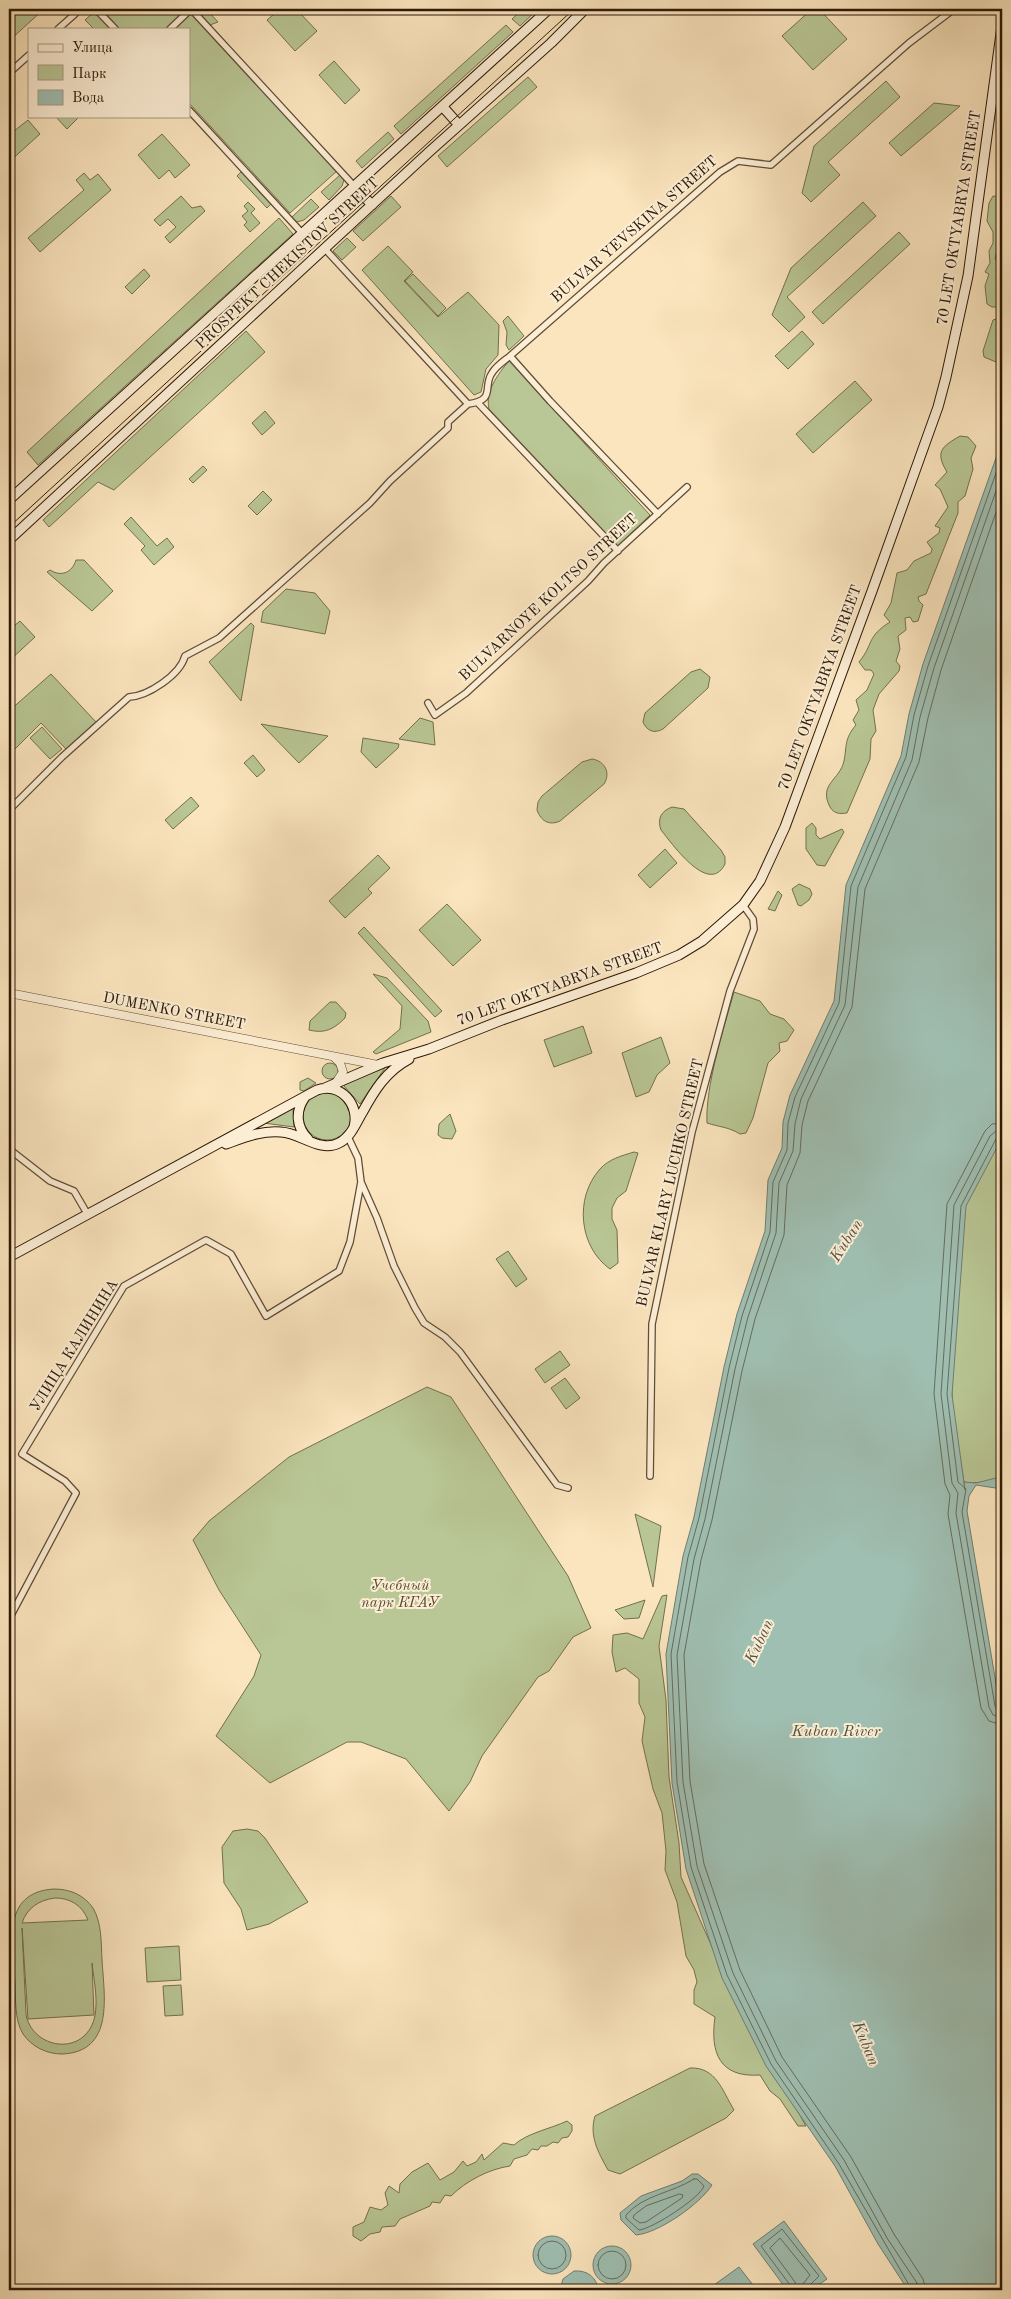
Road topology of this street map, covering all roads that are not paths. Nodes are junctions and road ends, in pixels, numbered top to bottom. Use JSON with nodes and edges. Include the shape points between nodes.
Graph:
{"nodes":[{"id":1,"x":96,"y":9,"type":"edge"},
{"id":2,"x":191,"y":9,"type":"edge"},
{"id":3,"x":549,"y":9,"type":"edge"},
{"id":4,"x":585,"y":9,"type":"edge"},
{"id":5,"x":954,"y":9,"type":"edge"},
{"id":6,"x":976,"y":9,"type":"edge"},
{"id":7,"x":1002,"y":11,"type":"edge"},
{"id":8,"x":75,"y":14,"type":"dead end"},
{"id":9,"x":1002,"y":26,"type":"edge"},
{"id":10,"x":59,"y":28,"type":"edge"},
{"id":11,"x":114,"y":28,"type":"edge"},
{"id":12,"x":171,"y":28,"type":"edge"},
{"id":13,"x":28,"y":56,"type":"edge"},
{"id":14,"x":9,"y":73,"type":"edge"},
{"id":15,"x":443,"y":107,"type":"junction"},
{"id":16,"x":190,"y":111,"type":"edge"},
{"id":17,"x":459,"y":125,"type":"junction"},
{"id":18,"x":355,"y":187,"type":"junction"},
{"id":19,"x":372,"y":206,"type":"junction"},
{"id":20,"x":302,"y":233,"type":"junction"},
{"id":21,"x":325,"y":249,"type":"junction"},
{"id":22,"x":510,"y":356,"type":"junction"},
{"id":23,"x":478,"y":403,"type":"junction"},
{"id":24,"x":468,"y":404,"type":"junction"},
{"id":25,"x":687,"y":487,"type":"dead end"},
{"id":26,"x":9,"y":500,"type":"edge"},
{"id":27,"x":658,"y":514,"type":"junction"},
{"id":28,"x":9,"y":540,"type":"edge"},
{"id":29,"x":618,"y":551,"type":"junction"},
{"id":30,"x":428,"y":704,"type":"dead end"},
{"id":31,"x":9,"y":810,"type":"edge"},
{"id":32,"x":743,"y":905,"type":"junction"},
{"id":33,"x":9,"y":993,"type":"edge"},
{"id":34,"x":430,"y":1049,"type":"junction"},
{"id":35,"x":334,"y":1058,"type":"junction"},
{"id":36,"x":380,"y":1064,"type":"junction"},
{"id":37,"x":391,"y":1072,"type":"junction"},
{"id":38,"x":336,"y":1083,"type":"junction"},
{"id":39,"x":325,"y":1088,"type":"junction"},
{"id":40,"x":308,"y":1095,"type":"junction"},
{"id":41,"x":354,"y":1127,"type":"junction"},
{"id":42,"x":348,"y":1137,"type":"junction"},
{"id":43,"x":315,"y":1143,"type":"junction"},
{"id":44,"x":9,"y":1149,"type":"edge"},
{"id":45,"x":206,"y":1150,"type":"junction"},
{"id":46,"x":361,"y":1182,"type":"junction"},
{"id":47,"x":88,"y":1215,"type":"junction"},
{"id":48,"x":9,"y":1257,"type":"edge"},
{"id":49,"x":650,"y":1476,"type":"dead end"},
{"id":50,"x":568,"y":1488,"type":"dead end"},
{"id":51,"x":9,"y":1619,"type":"edge"}],
"edges":[{"from":1,"to":11,"type":"street"},
{"from":2,"to":12,"type":"street"},
{"from":2,"to":18,"type":"street"},
{"from":3,"to":15,"type":"main road","name":"PROSPEKT CHEKISTOV STREET"},
{"from":4,"to":17,"type":"main road","name":"PROSPEKT CHEKISTOV STREET"},
{"from":5,"to":22,"type":"street","name":"BULVAR YEVSKINA STREET","via":[[908,43],[771,165],[738,161],[720,172]]},
{"from":6,"to":7,"type":"street"},
{"from":8,"to":10,"type":"street"},
{"from":9,"to":32,"type":"main road","name":"70 LET OKTYABRYA STREET","via":[[968,276],[938,407],[785,828],[764,874]]},
{"from":13,"to":14,"type":"street"},
{"from":15,"to":17,"type":"main road"},
{"from":15,"to":18,"type":"main road","name":"PROSPEKT CHEKISTOV STREET"},
{"from":16,"to":20,"type":"street"},
{"from":17,"to":19,"type":"main road","name":"PROSPEKT CHEKISTOV STREET"},
{"from":18,"to":19,"type":"main road"},
{"from":18,"to":20,"type":"main road","name":"PROSPEKT CHEKISTOV STREET"},
{"from":19,"to":21,"type":"main road","name":"PROSPEKT CHEKISTOV STREET"},
{"from":20,"to":26,"type":"main road","name":"PROSPEKT CHEKISTOV STREET"},
{"from":21,"to":24,"type":"street"},
{"from":21,"to":28,"type":"main road","name":"PROSPEKT CHEKISTOV STREET"},
{"from":22,"to":23,"type":"street","name":"BULVAR YEVSKINA STREET","via":[[491,373],[488,394]]},
{"from":22,"to":27,"type":"street"},
{"from":23,"to":24,"type":"street"},
{"from":23,"to":29,"type":"street"},
{"from":24,"to":31,"type":"street","via":[[448,422],[448,428],[302,565],[219,638],[185,656],[182,665],[150,692],[129,696]]},
{"from":25,"to":27,"type":"street","name":"BULVARNOYE KOLTSO STREET"},
{"from":27,"to":29,"type":"street","name":"BULVARNOYE KOLTSO STREET"},
{"from":29,"to":30,"type":"street","name":"BULVARNOYE KOLTSO STREET","via":[[466,693],[435,715]]},
{"from":32,"to":34,"type":"main road","name":"70 LET OKTYABRYA STREET","via":[[702,941],[679,955]]},
{"from":32,"to":49,"type":"street","name":"BULVAR KLARY LUCHKO STREET","via":[[753,919],[754,929],[730,991],[692,1132],[652,1324]]},
{"from":33,"to":35,"type":"street","name":"DUMENKO STREET"},
{"from":34,"to":36,"type":"main road","name":"70 LET OKTYABRYA STREET"},
{"from":34,"to":37,"type":"main road"},
{"from":35,"to":36,"type":"street","name":"DUMENKO STREET"},
{"from":35,"to":38,"type":"street","via":[[340,1062],[343,1072]]},
{"from":36,"to":37,"type":"main road","via":[[389,1065]]},
{"from":36,"to":38,"type":"main road","name":"70 LET OKTYABRYA STREET"},
{"from":37,"to":41,"type":"main road","via":[[377,1087]]},
{"from":38,"to":39,"type":"main road","name":"70 LET OKTYABRYA STREET"},
{"from":39,"to":40,"type":"main road"},
{"from":39,"to":41,"type":"main road","via":[[339,1091],[350,1100],[355,1113]]},
{"from":40,"to":43,"type":"main road","via":[[300,1107],[298,1121],[303,1134]]},
{"from":40,"to":45,"type":"main road"},
{"from":41,"to":42,"type":"main road"},
{"from":42,"to":43,"type":"main road","via":[[330,1146]]},
{"from":42,"to":46,"type":"street","via":[[358,1158]]},
{"from":43,"to":45,"type":"main road","via":[[294,1134],[270,1132]]},
{"from":44,"to":47,"type":"street","via":[[50,1181],[74,1190]]},
{"from":45,"to":47,"type":"main road"},
{"from":46,"to":50,"type":"street","via":[[394,1266],[424,1323],[460,1352],[557,1485]]},
{"from":46,"to":51,"type":"street","name":"УЛИЦА КАЛИНИНА","via":[[350,1242],[339,1271],[266,1316],[231,1254],[206,1240],[124,1286],[22,1454],[65,1481],[76,1493]]},
{"from":47,"to":48,"type":"main road"}]}
